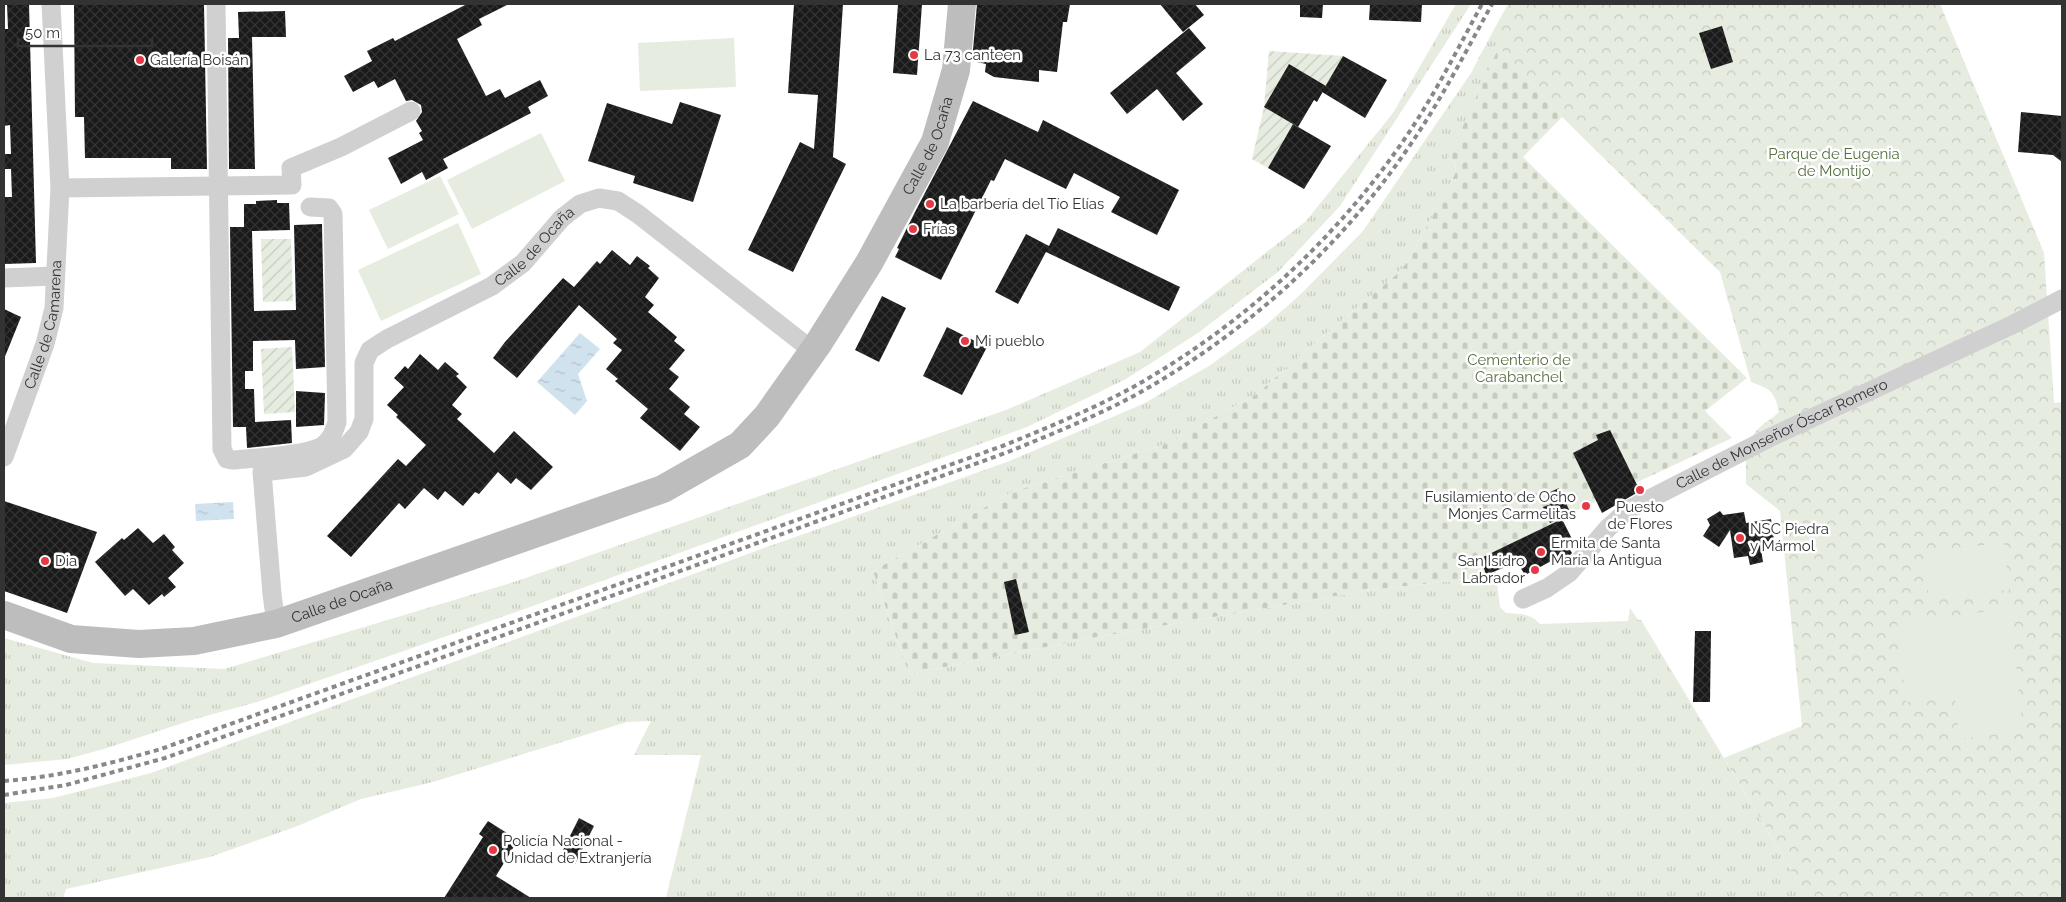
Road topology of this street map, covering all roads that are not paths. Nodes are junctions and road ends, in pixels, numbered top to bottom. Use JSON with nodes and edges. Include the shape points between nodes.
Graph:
{"nodes":[{"id":1,"x":51,"y":4,"type":"edge"},
{"id":2,"x":216,"y":4,"type":"edge"},
{"id":3,"x":962,"y":4,"type":"edge"},
{"id":4,"x":411,"y":111,"type":"dead end"},
{"id":5,"x":219,"y":186,"type":"junction"},
{"id":6,"x":60,"y":188,"type":"junction"},
{"id":7,"x":310,"y":207,"type":"dead end"},
{"id":8,"x":55,"y":276,"type":"junction"},
{"id":9,"x":4,"y":278,"type":"edge"},
{"id":10,"x":2062,"y":299,"type":"edge"},
{"id":11,"x":813,"y":351,"type":"junction"},
{"id":12,"x":4,"y":457,"type":"edge"},
{"id":13,"x":302,"y":460,"type":"junction"},
{"id":14,"x":1523,"y":599,"type":"dead end"},
{"id":15,"x":4,"y":615,"type":"edge"},
{"id":16,"x":276,"y":624,"type":"junction"}],
"edges":[{"from":1,"to":6,"type":"street","name":"Calle de Camarena"},
{"from":2,"to":5,"type":"street"},
{"from":3,"to":11,"type":"street","name":"Calle de Ocaña","via":[[956,70],[935,142],[870,262]]},
{"from":4,"to":5,"type":"street","via":[[291,168],[292,185]]},
{"from":5,"to":6,"type":"street"},
{"from":5,"to":13,"type":"street","via":[[224,454],[232,460]]},
{"from":6,"to":8,"type":"street","name":"Calle de Camarena"},
{"from":7,"to":13,"type":"street","via":[[329,208],[333,214],[338,422],[325,444],[309,451]]},
{"from":8,"to":9,"type":"street"},
{"from":8,"to":12,"type":"street","name":"Calle de Camarena","via":[[54,308],[45,344]]},
{"from":10,"to":14,"type":"street","name":"Calle de Monseñor Óscar Romero","via":[[1773,436],[1628,510],[1569,573]]},
{"from":11,"to":13,"type":"street","name":"Calle de Ocaña","via":[[638,214],[618,201],[599,198],[580,204],[562,218],[523,264],[492,286],[370,350],[364,363],[364,419],[359,432],[344,449],[306,467]]},
{"from":11,"to":16,"type":"street","name":"Calle de Ocaña","via":[[767,416],[740,445],[663,489]]},
{"from":13,"to":16,"type":"street","name":"Calle de Ocaña","via":[[262,472]]},
{"from":15,"to":16,"type":"street","name":"Calle de Ocaña","via":[[71,638],[139,644],[194,641]]}]}
